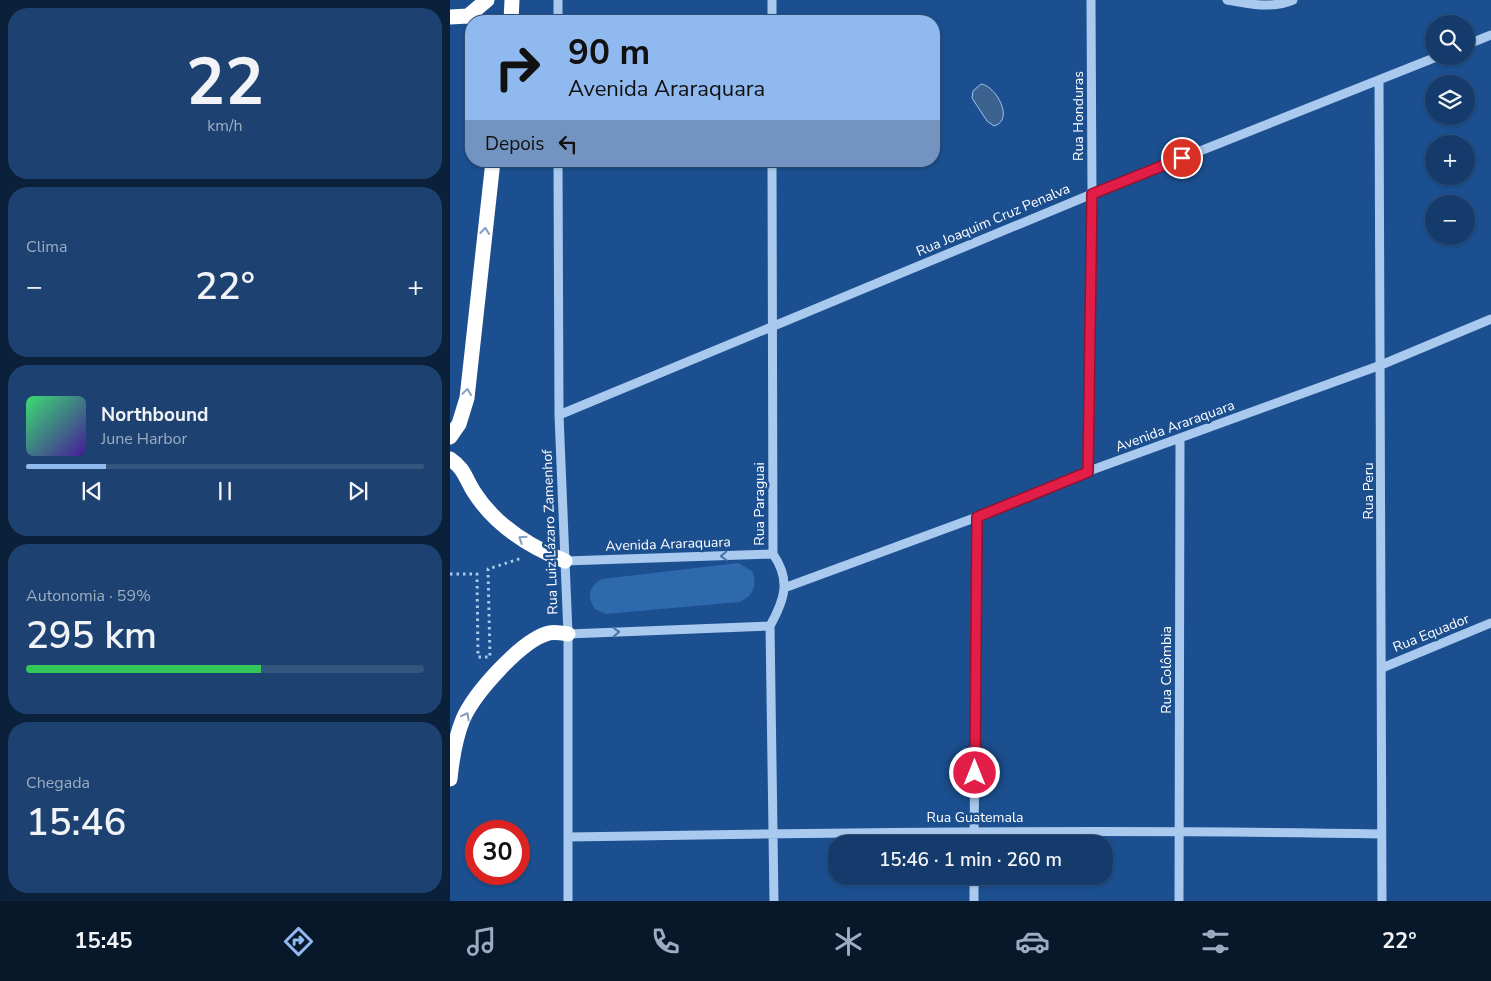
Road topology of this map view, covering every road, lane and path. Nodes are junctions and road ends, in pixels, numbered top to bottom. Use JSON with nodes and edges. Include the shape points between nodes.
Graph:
{"nodes":[{"id":1,"x":488,"y":0,"type":"edge"},
{"id":2,"x":512,"y":0,"type":"edge"},
{"id":3,"x":558,"y":0,"type":"edge"},
{"id":4,"x":772,"y":0,"type":"edge"},
{"id":5,"x":1091,"y":0,"type":"edge"},
{"id":6,"x":1227,"y":0,"type":"edge"},
{"id":7,"x":1289,"y":2,"type":"edge"},
{"id":8,"x":476,"y":15,"type":"edge"},
{"id":9,"x":511,"y":15,"type":"edge"},
{"id":10,"x":558,"y":15,"type":"edge"},
{"id":11,"x":772,"y":15,"type":"edge"},
{"id":12,"x":450,"y":17,"type":"edge"},
{"id":13,"x":465,"y":18,"type":"edge"},
{"id":14,"x":1491,"y":35,"type":"edge"},
{"id":15,"x":1475,"y":41,"type":"edge"},
{"id":16,"x":1425,"y":62,"type":"edge"},
{"id":17,"x":1379,"y":81,"type":"junction"},
{"id":18,"x":492,"y":167,"type":"edge"},
{"id":19,"x":558,"y":167,"type":"edge"},
{"id":20,"x":772,"y":167,"type":"edge"},
{"id":21,"x":1092,"y":194,"type":"junction"},
{"id":22,"x":1491,"y":319,"type":"edge"},
{"id":23,"x":773,"y":326,"type":"junction"},
{"id":24,"x":1381,"y":364,"type":"junction"},
{"id":25,"x":559,"y":415,"type":"junction"},
{"id":26,"x":450,"y":437,"type":"edge"},
{"id":27,"x":1180,"y":439,"type":"junction"},
{"id":28,"x":450,"y":459,"type":"edge"},
{"id":29,"x":1088,"y":472,"type":"junction"},
{"id":30,"x":977,"y":517,"type":"junction"},
{"id":31,"x":540,"y":551,"type":"junction"},
{"id":32,"x":773,"y":554,"type":"junction"},
{"id":33,"x":565,"y":562,"type":"junction"},
{"id":34,"x":450,"y":574,"type":"edge"},
{"id":35,"x":784,"y":588,"type":"junction"},
{"id":36,"x":1491,"y":623,"type":"edge"},
{"id":37,"x":770,"y":626,"type":"junction"},
{"id":38,"x":568,"y":634,"type":"junction"},
{"id":39,"x":1382,"y":668,"type":"junction"},
{"id":40,"x":450,"y":779,"type":"edge"},
{"id":41,"x":1179,"y":830,"type":"junction"},
{"id":42,"x":974,"y":831,"type":"junction"},
{"id":43,"x":775,"y":833,"type":"junction"},
{"id":44,"x":1381,"y":834,"type":"junction"},
{"id":45,"x":974,"y":835,"type":"edge"},
{"id":46,"x":568,"y":837,"type":"junction"},
{"id":47,"x":974,"y":885,"type":"edge"},
{"id":48,"x":568,"y":901,"type":"edge"},
{"id":49,"x":774,"y":901,"type":"edge"},
{"id":50,"x":974,"y":901,"type":"edge"},
{"id":51,"x":1179,"y":901,"type":"edge"},
{"id":52,"x":1382,"y":901,"type":"edge"}],
"edges":[{"from":1,"to":8,"type":"highway"},
{"from":2,"to":9,"type":"highway"},
{"from":3,"to":10,"type":"street"},
{"from":4,"to":11,"type":"street"},
{"from":5,"to":21,"type":"street","name":"Rua Honduras"},
{"from":6,"to":7,"type":"street","via":[[1255,5]]},
{"from":12,"to":13,"type":"highway"},
{"from":14,"to":15,"type":"street"},
{"from":16,"to":17,"type":"street","name":"Rua Joaquim Cruz Penalva"},
{"from":17,"to":21,"type":"street","name":"Rua Joaquim Cruz Penalva"},
{"from":17,"to":24,"type":"street","name":"Rua Peru"},
{"from":26,"to":18,"type":"highway","one_way":true,"via":[[459,424],[467,398]]},
{"from":19,"to":25,"type":"street","name":"Rua Luiz Lázaro Zamenhof"},
{"from":20,"to":23,"type":"street","name":"Rua Paraguai"},
{"from":21,"to":23,"type":"street","name":"Rua Joaquim Cruz Penalva"},
{"from":21,"to":29,"type":"street","name":"Rua Honduras"},
{"from":22,"to":24,"type":"street","name":"Avenida Araraquara"},
{"from":23,"to":25,"type":"street","name":"Rua Joaquim Cruz Penalva"},
{"from":23,"to":32,"type":"street","name":"Rua Paraguai"},
{"from":24,"to":27,"type":"street","name":"Avenida Araraquara"},
{"from":24,"to":39,"type":"street","name":"Rua Peru"},
{"from":25,"to":33,"type":"street","name":"Rua Luiz Lázaro Zamenhof"},
{"from":27,"to":29,"type":"street","name":"Avenida Araraquara"},
{"from":27,"to":41,"type":"street","name":"Rua Colômbia"},
{"from":31,"to":28,"type":"highway","one_way":true,"via":[[517,536],[488,509],[474,492],[461,467]]},
{"from":29,"to":30,"type":"street","name":"Avenida Araraquara"},
{"from":30,"to":35,"type":"street","name":"Avenida Araraquara"},
{"from":30,"to":42,"type":"street"},
{"from":31,"to":33,"type":"highway"},
{"from":31,"to":34,"type":"path","via":[[488,569],[490,656],[478,657],[476,574]]},
{"from":32,"to":33,"type":"street","name":"Avenida Araraquara","one_way":true},
{"from":32,"to":35,"type":"street","name":"Rua Paraguai","via":[[783,568]]},
{"from":33,"to":38,"type":"street","name":"Rua Luiz Lázaro Zamenhof"},
{"from":35,"to":37,"type":"street","name":"Rua Paraguai","via":[[779,609]]},
{"from":36,"to":39,"type":"street","name":"Rua Equador"},
{"from":38,"to":37,"type":"street","one_way":true},
{"from":37,"to":43,"type":"street","name":"Rua Paraguai"},
{"from":40,"to":38,"type":"highway","one_way":true,"via":[[454,746],[464,718],[477,697],[504,665],[526,646],[549,633]]},
{"from":38,"to":46,"type":"street","name":"Rua Luiz Lázaro Zamenhof"},
{"from":39,"to":44,"type":"street","name":"Rua Peru"},
{"from":41,"to":42,"type":"street","name":"Rua Guatemala"},
{"from":41,"to":44,"type":"street","name":"Rua Guatemala"},
{"from":41,"to":51,"type":"street","name":"Rua Colômbia"},
{"from":42,"to":43,"type":"street","name":"Rua Guatemala"},
{"from":42,"to":45,"type":"street"},
{"from":43,"to":46,"type":"street","name":"Rua Guatemala"},
{"from":43,"to":49,"type":"street","name":"Rua Paraguai"},
{"from":44,"to":52,"type":"street","name":"Rua Peru"},
{"from":46,"to":48,"type":"street","name":"Rua Luiz Lázaro Zamenhof"},
{"from":47,"to":50,"type":"street"}]}
